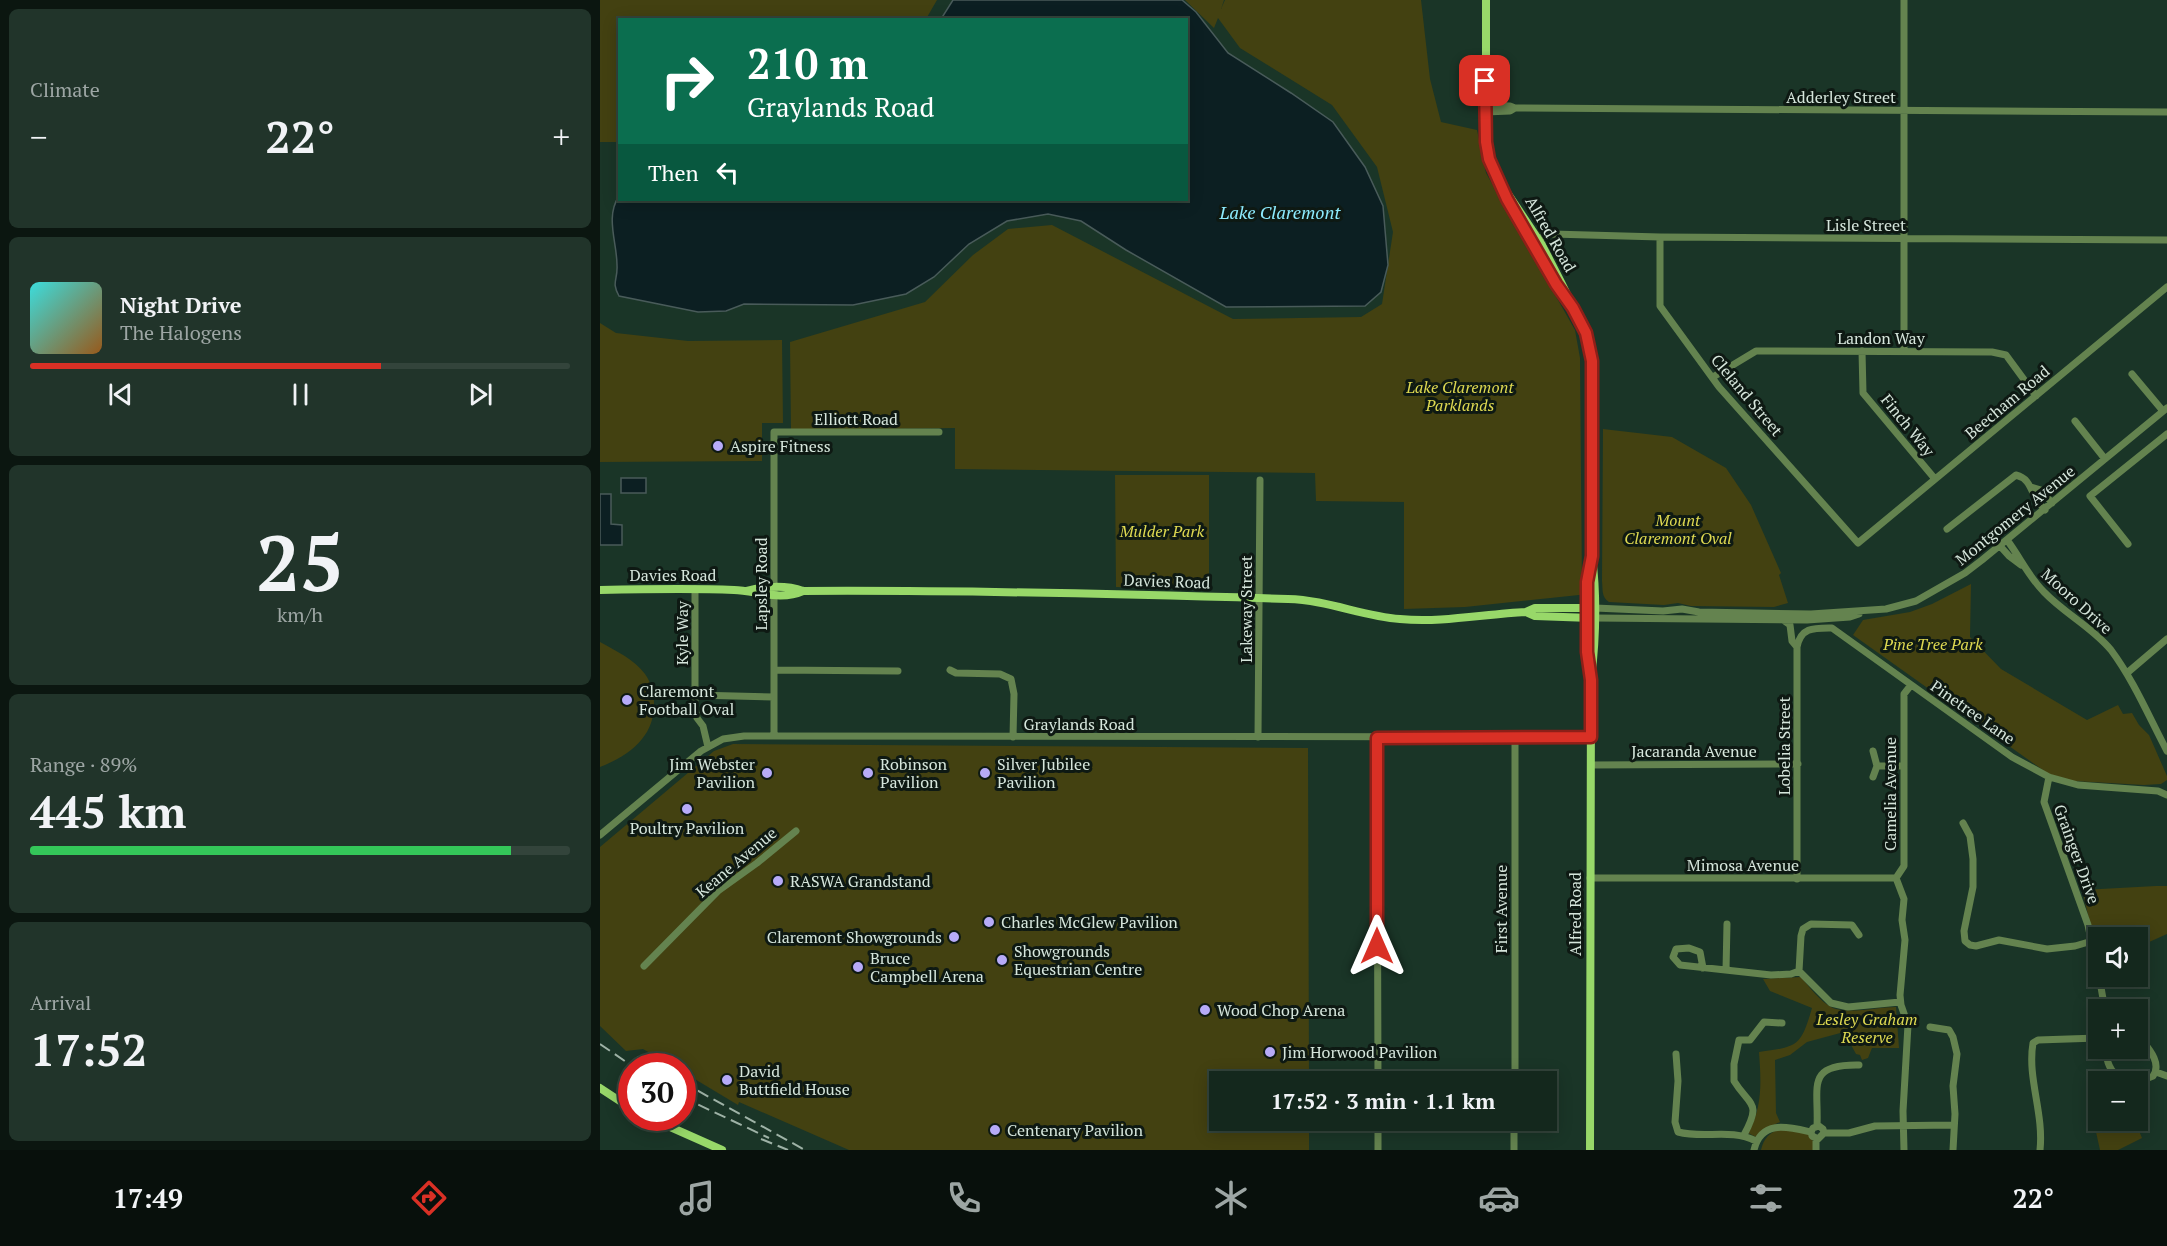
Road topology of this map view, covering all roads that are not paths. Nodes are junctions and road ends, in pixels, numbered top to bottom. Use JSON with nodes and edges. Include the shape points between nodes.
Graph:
{"nodes":[{"id":1,"x":1486,"y":0,"type":"edge"},
{"id":2,"x":1904,"y":0,"type":"edge"},
{"id":3,"x":1485,"y":108,"type":"junction"},
{"id":4,"x":1904,"y":111,"type":"junction"},
{"id":5,"x":2167,"y":112,"type":"edge"},
{"id":6,"x":1660,"y":237,"type":"junction"},
{"id":7,"x":1905,"y":238,"type":"junction"},
{"id":8,"x":2167,"y":240,"type":"edge"},
{"id":9,"x":1536,"y":243,"type":"junction"},
{"id":10,"x":2167,"y":287,"type":"edge"},
{"id":11,"x":1862,"y":351,"type":"junction"},
{"id":12,"x":1904,"y":351,"type":"junction"},
{"id":13,"x":2132,"y":374,"type":"dead end"},
{"id":14,"x":1713,"y":377,"type":"junction"},
{"id":15,"x":2036,"y":396,"type":"junction"},
{"id":16,"x":2165,"y":409,"type":"edge"},
{"id":17,"x":2075,"y":422,"type":"dead end"},
{"id":18,"x":774,"y":432,"type":"joint"},
{"id":19,"x":939,"y":432,"type":"dead end"},
{"id":20,"x":2167,"y":434,"type":"edge"},
{"id":21,"x":2105,"y":459,"type":"junction"},
{"id":22,"x":1935,"y":479,"type":"junction"},
{"id":23,"x":1260,"y":480,"type":"dead end"},
{"id":24,"x":2031,"y":487,"type":"junction"},
{"id":25,"x":2052,"y":503,"type":"junction"},
{"id":26,"x":2045,"y":510,"type":"junction"},
{"id":27,"x":1947,"y":529,"type":"dead end"},
{"id":28,"x":1864,"y":537,"type":"joint"},
{"id":29,"x":2007,"y":540,"type":"junction"},
{"id":30,"x":2128,"y":544,"type":"dead end"},
{"id":31,"x":2000,"y":546,"type":"junction"},
{"id":32,"x":2021,"y":565,"type":"junction"},
{"id":33,"x":695,"y":589,"type":"junction"},
{"id":34,"x":600,"y":590,"type":"edge"},
{"id":35,"x":775,"y":591,"type":"junction"},
{"id":36,"x":1259,"y":599,"type":"junction"},
{"id":37,"x":1591,"y":608,"type":"junction"},
{"id":38,"x":1526,"y":612,"type":"junction"},
{"id":39,"x":1591,"y":618,"type":"junction"},
{"id":40,"x":1778,"y":618,"type":"junction"},
{"id":41,"x":2167,"y":639,"type":"edge"},
{"id":42,"x":1797,"y":647,"type":"junction"},
{"id":43,"x":774,"y":670,"type":"junction"},
{"id":44,"x":950,"y":670,"type":"dead end"},
{"id":45,"x":898,"y":671,"type":"dead end"},
{"id":46,"x":2127,"y":673,"type":"junction"},
{"id":47,"x":1911,"y":685,"type":"junction"},
{"id":48,"x":695,"y":695,"type":"junction"},
{"id":49,"x":774,"y":697,"type":"junction"},
{"id":50,"x":774,"y":735,"type":"junction"},
{"id":51,"x":1013,"y":737,"type":"junction"},
{"id":52,"x":1591,"y":737,"type":"junction"},
{"id":53,"x":1258,"y":738,"type":"junction"},
{"id":54,"x":1377,"y":738,"type":"junction"},
{"id":55,"x":1515,"y":738,"type":"junction"},
{"id":56,"x":708,"y":747,"type":"junction"},
{"id":57,"x":1874,"y":750,"type":"dead end"},
{"id":58,"x":2167,"y":752,"type":"edge"},
{"id":59,"x":1798,"y":764,"type":"junction"},
{"id":60,"x":1591,"y":765,"type":"junction"},
{"id":61,"x":1877,"y":766,"type":"junction"},
{"id":62,"x":1904,"y":766,"type":"junction"},
{"id":63,"x":1874,"y":777,"type":"dead end"},
{"id":64,"x":2049,"y":777,"type":"junction"},
{"id":65,"x":2167,"y":788,"type":"edge"},
{"id":66,"x":2158,"y":791,"type":"junction"},
{"id":67,"x":2167,"y":795,"type":"edge"},
{"id":68,"x":1963,"y":823,"type":"dead end"},
{"id":69,"x":795,"y":831,"type":"dead end"},
{"id":70,"x":600,"y":835,"type":"edge"},
{"id":71,"x":1590,"y":878,"type":"junction"},
{"id":72,"x":1896,"y":878,"type":"junction"},
{"id":73,"x":1797,"y":879,"type":"junction"},
{"id":74,"x":1727,"y":924,"type":"dead end"},
{"id":75,"x":2088,"y":928,"type":"edge"},
{"id":76,"x":1859,"y":935,"type":"dead end"},
{"id":77,"x":2088,"y":942,"type":"edge"},
{"id":78,"x":644,"y":966,"type":"dead end"},
{"id":79,"x":1703,"y":968,"type":"dead end"},
{"id":80,"x":1726,"y":970,"type":"junction"},
{"id":81,"x":1799,"y":971,"type":"junction"},
{"id":82,"x":1900,"y":1002,"type":"junction"},
{"id":83,"x":1782,"y":1023,"type":"dead end"},
{"id":84,"x":1930,"y":1027,"type":"dead end"},
{"id":85,"x":2088,"y":1038,"type":"edge"},
{"id":86,"x":2148,"y":1049,"type":"edge"},
{"id":87,"x":1676,"y":1054,"type":"dead end"},
{"id":88,"x":2107,"y":1059,"type":"edge"},
{"id":89,"x":1859,"y":1065,"type":"dead end"},
{"id":90,"x":1377,"y":1071,"type":"edge"},
{"id":91,"x":1515,"y":1071,"type":"edge"},
{"id":92,"x":2156,"y":1071,"type":"junction"},
{"id":93,"x":2167,"y":1076,"type":"edge"},
{"id":94,"x":601,"y":1091,"type":"edge"},
{"id":95,"x":618,"y":1101,"type":"edge"},
{"id":96,"x":1953,"y":1125,"type":"junction"},
{"id":97,"x":1903,"y":1126,"type":"junction"},
{"id":98,"x":1814,"y":1129,"type":"junction"},
{"id":99,"x":679,"y":1131,"type":"edge"},
{"id":100,"x":1378,"y":1131,"type":"edge"},
{"id":101,"x":1514,"y":1131,"type":"edge"},
{"id":102,"x":1824,"y":1133,"type":"junction"},
{"id":103,"x":1744,"y":1135,"type":"junction"},
{"id":104,"x":1816,"y":1139,"type":"junction"},
{"id":105,"x":1756,"y":1141,"type":"junction"},
{"id":106,"x":722,"y":1150,"type":"edge"},
{"id":107,"x":1378,"y":1150,"type":"edge"},
{"id":108,"x":1514,"y":1150,"type":"edge"},
{"id":109,"x":1590,"y":1150,"type":"edge"},
{"id":110,"x":1754,"y":1150,"type":"edge"},
{"id":111,"x":1816,"y":1150,"type":"edge"},
{"id":112,"x":1904,"y":1150,"type":"edge"},
{"id":113,"x":1953,"y":1150,"type":"edge"},
{"id":114,"x":2040,"y":1150,"type":"edge"}],
"edges":[{"from":1,"to":3,"type":"main road","name":"Alfred Road"},
{"from":2,"to":4,"type":"street"},
{"from":3,"to":4,"type":"street","name":"Adderley Street"},
{"from":3,"to":9,"type":"main road","name":"Alfred Road","via":[[1489,159]]},
{"from":4,"to":5,"type":"street","name":"Adderley Street"},
{"from":4,"to":7,"type":"street"},
{"from":6,"to":7,"type":"street","name":"Lisle Street"},
{"from":6,"to":9,"type":"street","name":"Lisle Street","via":[[1552,234]]},
{"from":6,"to":14,"type":"street","name":"Cleland Street","via":[[1660,306]]},
{"from":7,"to":8,"type":"street","name":"Lisle Street"},
{"from":7,"to":12,"type":"street"},
{"from":9,"to":37,"type":"main road","name":"Alfred Road","via":[[1586,333],[1592,361]]},
{"from":10,"to":15,"type":"street","name":"Beecham Road"},
{"from":11,"to":12,"type":"street","name":"Landon Way"},
{"from":11,"to":14,"type":"street","name":"Landon Way","via":[[1756,351]]},
{"from":11,"to":22,"type":"street","name":"Finch Way","via":[[1863,393]]},
{"from":12,"to":15,"type":"street","name":"Landon Way","via":[[2006,355]]},
{"from":13,"to":16,"type":"street"},
{"from":14,"to":28,"type":"street","name":"Cleland Street","via":[[1858,543]]},
{"from":15,"to":22,"type":"street","name":"Beecham Road"},
{"from":16,"to":21,"type":"street","name":"Montgomery Avenue"},
{"from":17,"to":21,"type":"street"},
{"from":18,"to":19,"type":"street","name":"Elliott Road"},
{"from":18,"to":35,"type":"street","name":"Lapsley Road"},
{"from":20,"to":30,"type":"street","via":[[2090,496]]},
{"from":21,"to":25,"type":"street","name":"Montgomery Avenue"},
{"from":22,"to":28,"type":"street","name":"Beecham Road"},
{"from":23,"to":36,"type":"street","name":"Lakeway Street"},
{"from":24,"to":25,"type":"street","via":[[2041,490]]},
{"from":24,"to":26,"type":"street"},
{"from":24,"to":27,"type":"street","via":[[2021,476],[2013,475]]},
{"from":25,"to":26,"type":"street","name":"Montgomery Avenue"},
{"from":26,"to":29,"type":"street","name":"Montgomery Avenue"},
{"from":29,"to":31,"type":"street","name":"Montgomery Avenue"},
{"from":29,"to":32,"type":"street","name":"Mooro Drive"},
{"from":31,"to":32,"type":"street","name":"Mooro Drive"},
{"from":31,"to":40,"type":"street","name":"Montgomery Avenue","via":[[1965,573],[1916,601],[1850,617]]},
{"from":32,"to":46,"type":"street","name":"Mooro Drive","via":[[2052,600],[2097,636]]},
{"from":33,"to":34,"type":"main road","name":"Davies Road"},
{"from":33,"to":35,"type":"main road","name":"Davies Road","via":[[754,594]]},
{"from":33,"to":48,"type":"street","name":"Kyle Way"},
{"from":35,"to":36,"type":"main road","name":"Davies Road","via":[[1073,592]]},
{"from":35,"to":43,"type":"street","name":"Lapsley Road"},
{"from":36,"to":38,"type":"main road","name":"Davies Road","via":[[1315,601],[1388,618],[1422,621]]},
{"from":36,"to":53,"type":"street","name":"Lakeway Street"},
{"from":37,"to":38,"type":"main road","name":"Davies Road","via":[[1534,608]]},
{"from":37,"to":39,"type":"main road","name":"Alfred Road"},
{"from":37,"to":40,"type":"street","name":"Montgomery Avenue","via":[[1682,609]]},
{"from":38,"to":39,"type":"main road","name":"Davies Road","via":[[1535,616]]},
{"from":39,"to":40,"type":"street","name":"Montgomery Avenue"},
{"from":39,"to":52,"type":"main road","name":"Alfred Road","via":[[1587,652]]},
{"from":40,"to":42,"type":"street","name":"Lobelia Street","via":[[1790,625]]},
{"from":41,"to":46,"type":"street"},
{"from":42,"to":47,"type":"street","name":"Pinetree Lane","via":[[1806,630],[1832,628]]},
{"from":42,"to":59,"type":"street","name":"Lobelia Street"},
{"from":43,"to":45,"type":"street"},
{"from":43,"to":49,"type":"street","name":"Lapsley Road"},
{"from":44,"to":51,"type":"street","via":[[1000,674],[1011,680]]},
{"from":46,"to":58,"type":"street","name":"Mooro Drive"},
{"from":47,"to":62,"type":"street","name":"Camelia Avenue","via":[[1904,694]]},
{"from":47,"to":64,"type":"street","name":"Pinetree Lane","via":[[2012,757]]},
{"from":48,"to":49,"type":"street"},
{"from":48,"to":56,"type":"street","name":"Kyle Way","via":[[697,718]]},
{"from":49,"to":50,"type":"street","name":"Lapsley Road"},
{"from":50,"to":51,"type":"street","name":"Graylands Road"},
{"from":50,"to":56,"type":"street","name":"Graylands Road","via":[[723,739]]},
{"from":51,"to":53,"type":"street","name":"Graylands Road"},
{"from":52,"to":55,"type":"street","name":"Graylands Road"},
{"from":52,"to":60,"type":"main road","name":"Alfred Road"},
{"from":53,"to":54,"type":"street","name":"Graylands Road"},
{"from":54,"to":55,"type":"street","name":"Graylands Road"},
{"from":54,"to":90,"type":"street"},
{"from":55,"to":91,"type":"street","name":"First Avenue"},
{"from":56,"to":70,"type":"street","name":"Graylands Road"},
{"from":57,"to":61,"type":"street"},
{"from":59,"to":60,"type":"street","name":"Jacaranda Avenue"},
{"from":59,"to":73,"type":"street","name":"Lobelia Street"},
{"from":60,"to":71,"type":"main road","name":"Alfred Road"},
{"from":61,"to":62,"type":"street"},
{"from":61,"to":63,"type":"street"},
{"from":62,"to":72,"type":"street","name":"Camelia Avenue","via":[[1904,866]]},
{"from":64,"to":66,"type":"street","name":"Pinetree Lane","via":[[2078,785]]},
{"from":64,"to":75,"type":"street","name":"Grainger Drive","via":[[2044,802]]},
{"from":65,"to":66,"type":"street","name":"Pinetree Lane"},
{"from":66,"to":67,"type":"street","name":"Pinetree Lane"},
{"from":68,"to":77,"type":"street","via":[[1970,836],[1973,859],[1965,941],[1976,946],[1999,940],[2047,948]]},
{"from":69,"to":78,"type":"street","name":"Keane Avenue","via":[[718,891]]},
{"from":71,"to":73,"type":"street","name":"Mimosa Avenue"},
{"from":71,"to":109,"type":"main road","name":"Alfred Road"},
{"from":72,"to":73,"type":"street","name":"Mimosa Avenue"},
{"from":72,"to":82,"type":"street","via":[[1904,899]]},
{"from":74,"to":80,"type":"street"},
{"from":76,"to":81,"type":"street","via":[[1852,925],[1811,924],[1801,936]]},
{"from":79,"to":80,"type":"street"},
{"from":80,"to":81,"type":"street","via":[[1771,975]]},
{"from":81,"to":82,"type":"street","via":[[1831,1003],[1848,1007]]},
{"from":82,"to":97,"type":"street","via":[[1908,1025]]},
{"from":83,"to":103,"type":"street","via":[[1764,1022],[1750,1040],[1739,1040],[1734,1081],[1753,1107],[1753,1117]]},
{"from":84,"to":96,"type":"street","via":[[1948,1030],[1957,1054]]},
{"from":85,"to":114,"type":"street","via":[[2033,1043]]},
{"from":86,"to":92,"type":"street"},
{"from":87,"to":103,"type":"street","via":[[1678,1132]]},
{"from":88,"to":92,"type":"street","via":[[2120,1078],[2143,1080]]},
{"from":89,"to":98,"type":"street","via":[[1832,1067],[1822,1072],[1816,1081]]},
{"from":92,"to":93,"type":"street"},
{"from":94,"to":95,"type":"main road"},
{"from":96,"to":97,"type":"street"},
{"from":96,"to":113,"type":"street"},
{"from":97,"to":102,"type":"street"},
{"from":97,"to":112,"type":"street"},
{"from":98,"to":102,"type":"street","via":[[1821,1127]]},
{"from":98,"to":104,"type":"street","via":[[1812,1136]]},
{"from":98,"to":105,"type":"street","via":[[1781,1125],[1764,1132]]},
{"from":99,"to":106,"type":"main road"},
{"from":100,"to":107,"type":"street"},
{"from":101,"to":108,"type":"street"},
{"from":102,"to":104,"type":"street"},
{"from":103,"to":105,"type":"street"},
{"from":104,"to":111,"type":"street"},
{"from":105,"to":110,"type":"street"}]}
